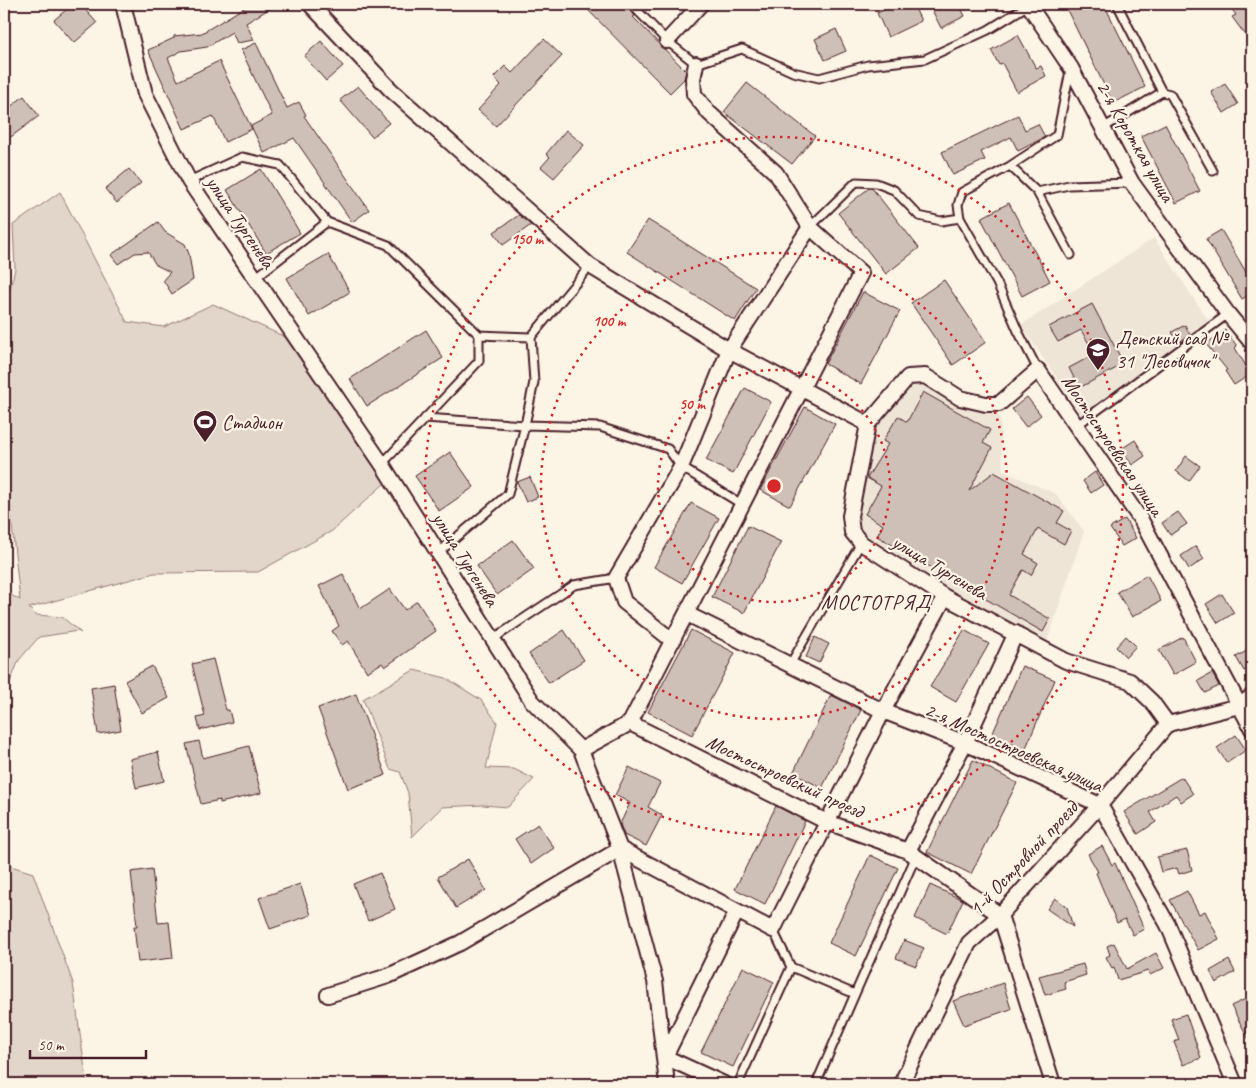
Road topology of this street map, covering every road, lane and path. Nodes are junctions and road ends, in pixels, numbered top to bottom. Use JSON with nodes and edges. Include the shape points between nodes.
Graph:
{"nodes":[{"id":1,"x":123,"y":4,"type":"edge"},
{"id":2,"x":310,"y":4,"type":"edge"},
{"id":3,"x":631,"y":4,"type":"edge"},
{"id":4,"x":701,"y":4,"type":"edge"},
{"id":5,"x":1029,"y":4,"type":"edge"},
{"id":6,"x":1117,"y":4,"type":"edge"},
{"id":7,"x":667,"y":42,"type":"junction"},
{"id":8,"x":696,"y":64,"type":"junction"},
{"id":9,"x":1071,"y":68,"type":"junction"},
{"id":10,"x":1162,"y":92,"type":"junction"},
{"id":11,"x":1103,"y":128,"type":"junction"},
{"id":12,"x":1010,"y":166,"type":"junction"},
{"id":13,"x":1214,"y":171,"type":"dead end"},
{"id":14,"x":189,"y":181,"type":"junction"},
{"id":15,"x":1132,"y":182,"type":"junction"},
{"id":16,"x":1037,"y":192,"type":"junction"},
{"id":17,"x":960,"y":218,"type":"junction"},
{"id":18,"x":327,"y":222,"type":"junction"},
{"id":19,"x":810,"y":227,"type":"junction"},
{"id":20,"x":1071,"y":255,"type":"dead end"},
{"id":21,"x":590,"y":266,"type":"junction"},
{"id":22,"x":255,"y":278,"type":"junction"},
{"id":23,"x":1228,"y":314,"type":"junction"},
{"id":24,"x":479,"y":335,"type":"junction"},
{"id":25,"x":531,"y":337,"type":"junction"},
{"id":26,"x":1252,"y":343,"type":"edge"},
{"id":27,"x":730,"y":350,"type":"junction"},
{"id":28,"x":1038,"y":370,"type":"junction"},
{"id":29,"x":803,"y":387,"type":"junction"},
{"id":30,"x":425,"y":418,"type":"junction"},
{"id":31,"x":868,"y":424,"type":"junction"},
{"id":32,"x":525,"y":425,"type":"junction"},
{"id":33,"x":1076,"y":426,"type":"junction"},
{"id":34,"x":382,"y":464,"type":"junction"},
{"id":35,"x":681,"y":467,"type":"junction"},
{"id":36,"x":743,"y":505,"type":"junction"},
{"id":37,"x":861,"y":543,"type":"junction"},
{"id":38,"x":438,"y":553,"type":"junction"},
{"id":39,"x":616,"y":578,"type":"junction"},
{"id":40,"x":945,"y":596,"type":"junction"},
{"id":41,"x":687,"y":614,"type":"junction"},
{"id":42,"x":1016,"y":633,"type":"junction"},
{"id":43,"x":492,"y":639,"type":"junction"},
{"id":44,"x":673,"y":641,"type":"junction"},
{"id":45,"x":789,"y":666,"type":"junction"},
{"id":46,"x":1252,"y":696,"type":"edge"},
{"id":47,"x":1239,"y":706,"type":"junction"},
{"id":48,"x":883,"y":711,"type":"junction"},
{"id":49,"x":630,"y":723,"type":"junction"},
{"id":50,"x":1168,"y":724,"type":"junction"},
{"id":51,"x":1252,"y":729,"type":"edge"},
{"id":52,"x":965,"y":743,"type":"junction"},
{"id":53,"x":581,"y":750,"type":"junction"},
{"id":54,"x":1100,"y":805,"type":"junction"},
{"id":55,"x":827,"y":822,"type":"junction"},
{"id":56,"x":620,"y":849,"type":"junction"},
{"id":57,"x":912,"y":853,"type":"junction"},
{"id":58,"x":737,"y":911,"type":"junction"},
{"id":59,"x":1000,"y":915,"type":"junction"},
{"id":60,"x":772,"y":930,"type":"junction"},
{"id":61,"x":791,"y":967,"type":"junction"},
{"id":62,"x":855,"y":994,"type":"junction"},
{"id":63,"x":328,"y":995,"type":"dead end"},
{"id":64,"x":665,"y":1057,"type":"junction"},
{"id":65,"x":667,"y":1084,"type":"edge"},
{"id":66,"x":724,"y":1084,"type":"edge"},
{"id":67,"x":738,"y":1084,"type":"edge"},
{"id":68,"x":816,"y":1084,"type":"edge"},
{"id":69,"x":901,"y":1084,"type":"edge"},
{"id":70,"x":1053,"y":1084,"type":"edge"},
{"id":71,"x":1235,"y":1084,"type":"edge"}],
"edges":[{"from":1,"to":14,"type":"street","name":"улица Тургенева","via":[[145,94]]},
{"from":2,"to":21,"type":"street","via":[[391,90]]},
{"from":3,"to":7,"type":"lane"},
{"from":4,"to":7,"type":"street"},
{"from":5,"to":8,"type":"lane","via":[[988,30],[925,59],[868,65],[819,78],[793,72],[742,49]]},
{"from":5,"to":9,"type":"street","name":"2-я Короткая улица"},
{"from":6,"to":10,"type":"lane"},
{"from":7,"to":8,"type":"lane"},
{"from":8,"to":19,"type":"street","via":[[694,94],[709,113],[776,173]]},
{"from":9,"to":11,"type":"street","name":"2-я Короткая улица"},
{"from":9,"to":12,"type":"lane","via":[[1057,135]]},
{"from":10,"to":11,"type":"lane"},
{"from":10,"to":13,"type":"lane","via":[[1170,94]]},
{"from":11,"to":15,"type":"street","name":"2-я Короткая улица"},
{"from":12,"to":16,"type":"lane"},
{"from":12,"to":17,"type":"lane","via":[[962,192],[958,205]]},
{"from":14,"to":18,"type":"lane","via":[[242,157],[280,165]]},
{"from":14,"to":22,"type":"street","name":"улица Тургенева"},
{"from":15,"to":16,"type":"lane","via":[[1069,185]]},
{"from":15,"to":23,"type":"street","name":"2-я Короткая улица"},
{"from":16,"to":20,"type":"lane"},
{"from":17,"to":19,"type":"lane","via":[[941,221],[919,216],[894,190],[876,182],[856,182]]},
{"from":17,"to":28,"type":"lane","via":[[997,284]]},
{"from":18,"to":22,"type":"lane"},
{"from":18,"to":24,"type":"lane","via":[[388,245]]},
{"from":19,"to":27,"type":"street"},
{"from":19,"to":29,"type":"street","via":[[860,273]]},
{"from":21,"to":25,"type":"lane"},
{"from":21,"to":27,"type":"street"},
{"from":22,"to":34,"type":"street","name":"улица Тургенева"},
{"from":23,"to":26,"type":"street","name":"2-я Короткая улица"},
{"from":23,"to":33,"type":"lane"},
{"from":24,"to":25,"type":"lane"},
{"from":24,"to":30,"type":"lane","via":[[479,360]]},
{"from":25,"to":32,"type":"lane","via":[[534,382]]},
{"from":27,"to":29,"type":"street"},
{"from":27,"to":35,"type":"street"},
{"from":28,"to":31,"type":"street","name":"Мостостроевская улица","via":[[999,404],[960,398],[925,376],[908,377]]},
{"from":28,"to":33,"type":"street","name":"Мостостроевская улица"},
{"from":29,"to":31,"type":"street"},
{"from":29,"to":36,"type":"street"},
{"from":30,"to":32,"type":"lane"},
{"from":30,"to":34,"type":"lane"},
{"from":31,"to":37,"type":"street","name":"улица Тургенева","via":[[850,516],[852,532]]},
{"from":32,"to":35,"type":"lane","via":[[600,428],[668,449]]},
{"from":32,"to":38,"type":"lane","via":[[508,494]]},
{"from":33,"to":47,"type":"street","name":"Мостостроевская улица","via":[[1141,520]]},
{"from":34,"to":38,"type":"street","name":"улица Тургенева"},
{"from":35,"to":36,"type":"lane"},
{"from":35,"to":39,"type":"street"},
{"from":36,"to":41,"type":"street"},
{"from":37,"to":40,"type":"street","name":"улица Тургенева"},
{"from":37,"to":45,"type":"lane"},
{"from":38,"to":43,"type":"street","name":"улица Тургенева"},
{"from":39,"to":43,"type":"lane","via":[[574,585]]},
{"from":39,"to":44,"type":"street","via":[[624,602]]},
{"from":40,"to":42,"type":"street","name":"улица Тургенева"},
{"from":40,"to":48,"type":"street"},
{"from":41,"to":44,"type":"street"},
{"from":41,"to":45,"type":"street","name":"2-я Мостостроевская улица"},
{"from":42,"to":50,"type":"street","name":"улица Тургенева","via":[[1066,661],[1130,681],[1152,702]]},
{"from":42,"to":52,"type":"street"},
{"from":43,"to":53,"type":"street","name":"улица Тургенева","via":[[532,701]]},
{"from":44,"to":49,"type":"street"},
{"from":45,"to":48,"type":"street","name":"2-я Мостостроевская улица"},
{"from":46,"to":47,"type":"street"},
{"from":47,"to":50,"type":"street"},
{"from":47,"to":51,"type":"street","name":"Мостостроевская улица"},
{"from":48,"to":52,"type":"street","name":"2-я Мостостроевская улица"},
{"from":48,"to":55,"type":"street"},
{"from":49,"to":53,"type":"street"},
{"from":49,"to":55,"type":"street","name":"Мостостроевский проезд"},
{"from":50,"to":54,"type":"street","name":"1-й Островной проезд"},
{"from":52,"to":54,"type":"street","name":"2-я Мостостроевская улица"},
{"from":52,"to":57,"type":"street"},
{"from":53,"to":56,"type":"street"},
{"from":54,"to":59,"type":"street","name":"1-й Островной проезд"},
{"from":54,"to":71,"type":"street","name":"2-я Мостостроевская улица","via":[[1168,925]]},
{"from":55,"to":57,"type":"street","name":"Мостостроевский проезд"},
{"from":55,"to":60,"type":"street"},
{"from":56,"to":58,"type":"street"},
{"from":56,"to":63,"type":"street","via":[[460,943],[388,976]]},
{"from":56,"to":64,"type":"street","via":[[655,981]]},
{"from":57,"to":59,"type":"street","name":"Мостостроевский проезд"},
{"from":57,"to":62,"type":"lane"},
{"from":58,"to":60,"type":"street"},
{"from":58,"to":64,"type":"street"},
{"from":59,"to":69,"type":"street","name":"1-й Островной проезд","via":[[969,943]]},
{"from":59,"to":70,"type":"street"},
{"from":60,"to":61,"type":"lane"},
{"from":61,"to":62,"type":"lane"},
{"from":61,"to":67,"type":"lane"},
{"from":62,"to":68,"type":"lane"},
{"from":64,"to":65,"type":"street"},
{"from":64,"to":66,"type":"street"}]}
